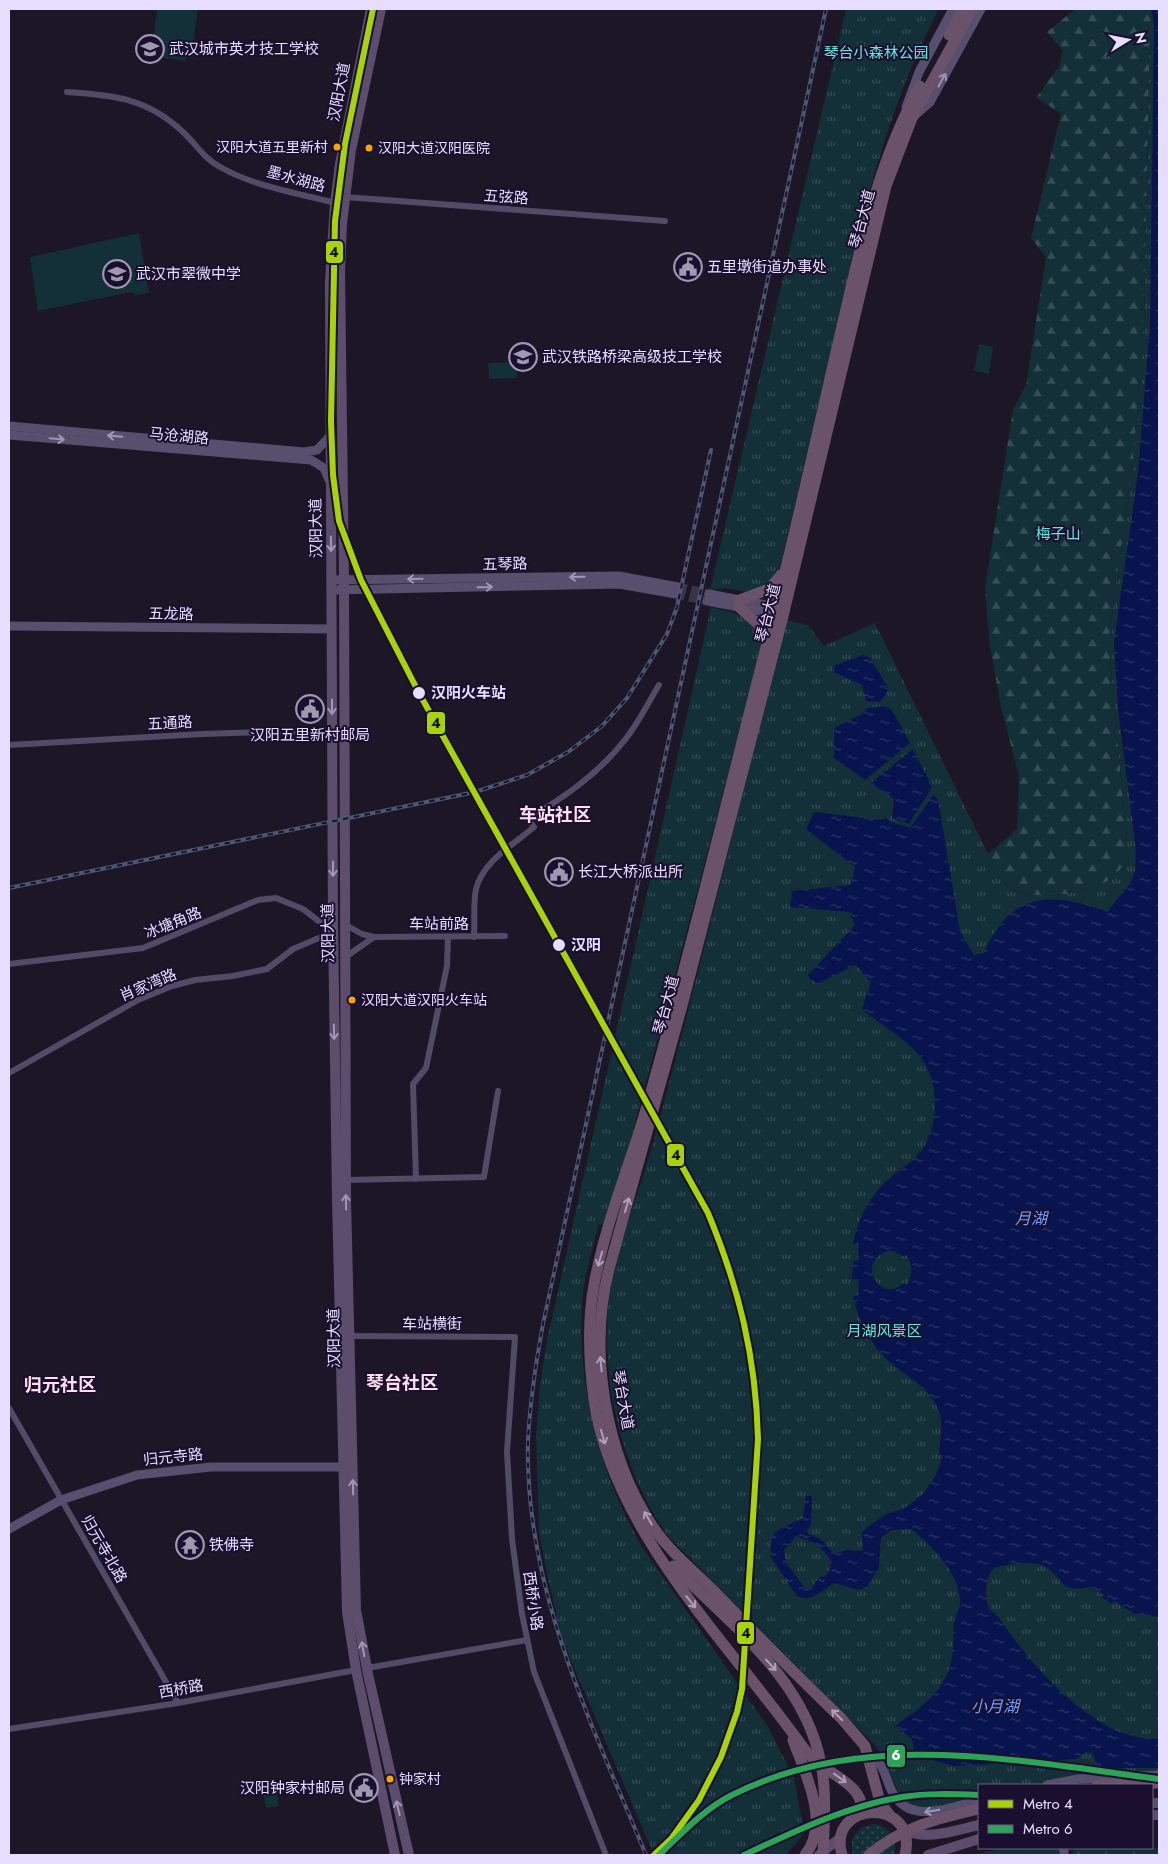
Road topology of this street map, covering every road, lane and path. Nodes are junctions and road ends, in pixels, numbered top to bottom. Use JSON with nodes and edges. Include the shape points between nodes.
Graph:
{"nodes":[{"id":1,"x":371,"y":9,"type":"edge"},
{"id":2,"x":380,"y":9,"type":"edge"},
{"id":3,"x":953,"y":9,"type":"edge"},
{"id":4,"x":972,"y":9,"type":"edge"},
{"id":5,"x":67,"y":92,"type":"dead end"},
{"id":6,"x":908,"y":116,"type":"junction"},
{"id":7,"x":346,"y":197,"type":"junction"},
{"id":8,"x":335,"y":203,"type":"junction"},
{"id":9,"x":665,"y":221,"type":"dead end"},
{"id":10,"x":9,"y":426,"type":"edge"},
{"id":11,"x":9,"y":435,"type":"edge"},
{"id":12,"x":331,"y":435,"type":"junction"},
{"id":13,"x":331,"y":486,"type":"junction"},
{"id":14,"x":785,"y":566,"type":"junction"},
{"id":15,"x":332,"y":585,"type":"junction"},
{"id":16,"x":344,"y":585,"type":"junction"},
{"id":17,"x":677,"y":591,"type":"tunnel mouth"},
{"id":18,"x":708,"y":598,"type":"tunnel mouth"},
{"id":19,"x":740,"y":604,"type":"junction"},
{"id":20,"x":779,"y":612,"type":"junction"},
{"id":21,"x":9,"y":626,"type":"edge"},
{"id":22,"x":332,"y":629,"type":"junction"},
{"id":23,"x":766,"y":644,"type":"junction"},
{"id":24,"x":659,"y":685,"type":"dead end"},
{"id":25,"x":332,"y":730,"type":"junction"},
{"id":26,"x":9,"y":745,"type":"edge"},
{"id":27,"x":343,"y":923,"type":"junction"},
{"id":28,"x":333,"y":932,"type":"junction"},
{"id":29,"x":474,"y":936,"type":"junction"},
{"id":30,"x":505,"y":936,"type":"dead end"},
{"id":31,"x":374,"y":937,"type":"junction"},
{"id":32,"x":448,"y":937,"type":"junction"},
{"id":33,"x":344,"y":958,"type":"junction"},
{"id":34,"x":9,"y":964,"type":"edge"},
{"id":35,"x":9,"y":1074,"type":"edge"},
{"id":36,"x":498,"y":1091,"type":"dead end"},
{"id":37,"x":416,"y":1178,"type":"junction"},
{"id":38,"x":345,"y":1180,"type":"junction"},
{"id":39,"x":349,"y":1336,"type":"junction"},
{"id":40,"x":515,"y":1337,"type":"joint"},
{"id":41,"x":9,"y":1408,"type":"edge"},
{"id":42,"x":347,"y":1467,"type":"junction"},
{"id":43,"x":61,"y":1500,"type":"junction"},
{"id":44,"x":9,"y":1529,"type":"edge"},
{"id":45,"x":654,"y":1547,"type":"junction"},
{"id":46,"x":526,"y":1640,"type":"junction"},
{"id":47,"x":361,"y":1668,"type":"junction"},
{"id":48,"x":178,"y":1703,"type":"junction"},
{"id":49,"x":788,"y":1726,"type":"junction"},
{"id":50,"x":9,"y":1729,"type":"edge"},
{"id":51,"x":868,"y":1754,"type":"junction"},
{"id":52,"x":1159,"y":1775,"type":"edge"},
{"id":53,"x":1159,"y":1783,"type":"edge"},
{"id":54,"x":1052,"y":1784,"type":"edge"},
{"id":55,"x":1114,"y":1784,"type":"edge"},
{"id":56,"x":978,"y":1800,"type":"edge"},
{"id":57,"x":978,"y":1809,"type":"edge"},
{"id":58,"x":860,"y":1814,"type":"junction"},
{"id":59,"x":891,"y":1817,"type":"junction"},
{"id":60,"x":978,"y":1825,"type":"edge"},
{"id":61,"x":903,"y":1829,"type":"junction"},
{"id":62,"x":841,"y":1837,"type":"junction"},
{"id":63,"x":978,"y":1839,"type":"edge"},
{"id":64,"x":395,"y":1855,"type":"edge"},
{"id":65,"x":409,"y":1855,"type":"edge"},
{"id":66,"x":606,"y":1855,"type":"edge"},
{"id":67,"x":805,"y":1855,"type":"edge"},
{"id":68,"x":819,"y":1855,"type":"edge"},
{"id":69,"x":823,"y":1855,"type":"edge"},
{"id":70,"x":842,"y":1855,"type":"edge"},
{"id":71,"x":869,"y":1855,"type":"edge"},
{"id":72,"x":905,"y":1855,"type":"edge"},
{"id":73,"x":928,"y":1855,"type":"edge"},
{"id":74,"x":948,"y":1855,"type":"edge"}],
"edges":[{"from":1,"to":8,"type":"main road","name":"汉阳大道"},
{"from":2,"to":7,"type":"main road","name":"汉阳大道","via":[[351,150]]},
{"from":3,"to":6,"type":"main road","name":"琴台大道","via":[[908,96]]},
{"from":4,"to":6,"type":"highway","name":"琴台大道"},
{"from":5,"to":8,"type":"street","name":"墨水湖路","via":[[115,95],[134,100],[175,125],[209,160],[223,169],[269,186]]},
{"from":6,"to":14,"type":"highway","name":"琴台大道","via":[[886,161],[864,230]]},
{"from":6,"to":20,"type":"highway","name":"琴台大道","via":[[874,232]]},
{"from":7,"to":9,"type":"street","name":"五弦路"},
{"from":7,"to":16,"type":"main road","name":"汉阳大道","via":[[340,271]]},
{"from":8,"to":12,"type":"main road","name":"汉阳大道","via":[[330,283]]},
{"from":12,"to":10,"type":"main road","name":"马沧湖路","one_way":true,"via":[[317,450],[304,452]]},
{"from":11,"to":13,"type":"main road","name":"马沧湖路","one_way":true,"via":[[311,460],[324,468]]},
{"from":12,"to":13,"type":"main road","name":"汉阳大道"},
{"from":13,"to":15,"type":"main road","name":"汉阳大道","one_way":true},
{"from":14,"to":19,"type":"highway","via":[[772,587]]},
{"from":14,"to":20,"type":"highway","name":"琴台大道"},
{"from":15,"to":16,"type":"main road","name":"五琴路"},
{"from":15,"to":22,"type":"main road","name":"汉阳大道"},
{"from":16,"to":17,"type":"main road","name":"五琴路","via":[[619,584]]},
{"from":16,"to":27,"type":"main road","name":"汉阳大道"},
{"from":18,"to":19,"type":"main road"},
{"from":19,"to":20,"type":"main road"},
{"from":19,"to":23,"type":"highway","via":[[758,624]]},
{"from":20,"to":23,"type":"highway","name":"琴台大道"},
{"from":51,"to":20,"type":"highway","name":"琴台大道","one_way":true,"via":[[841,1718],[653,1527],[630,1484],[619,1454],[600,1358],[601,1312],[608,1269],[678,1020]]},
{"from":21,"to":22,"type":"main road","name":"五龙路"},
{"from":22,"to":25,"type":"main road","name":"汉阳大道","one_way":true},
{"from":23,"to":45,"type":"highway","name":"琴台大道","one_way":true,"via":[[646,1107],[597,1268],[592,1296],[590,1359],[599,1422],[621,1488]]},
{"from":24,"to":29,"type":"street","via":[[625,741],[595,772],[528,819],[534,827],[481,874],[476,890]]},
{"from":25,"to":26,"type":"street","name":"五通路"},
{"from":25,"to":28,"type":"main road","name":"汉阳大道","one_way":true},
{"from":27,"to":31,"type":"street"},
{"from":27,"to":33,"type":"main road","name":"汉阳大道"},
{"from":28,"to":34,"type":"street","name":"冰塘角路","via":[[302,909],[276,898],[258,900],[143,948]]},
{"from":28,"to":35,"type":"street","name":"肖家湾路","via":[[293,949],[267,969],[195,980],[138,1000]]},
{"from":28,"to":42,"type":"main road","name":"汉阳大道","one_way":true},
{"from":29,"to":30,"type":"street","name":"车站前路"},
{"from":29,"to":32,"type":"street","name":"车站前路"},
{"from":31,"to":32,"type":"street","name":"车站前路"},
{"from":31,"to":33,"type":"street"},
{"from":32,"to":37,"type":"street","via":[[447,966],[426,1068],[413,1084]]},
{"from":33,"to":38,"type":"main road","name":"汉阳大道"},
{"from":36,"to":37,"type":"street","via":[[484,1178]]},
{"from":37,"to":38,"type":"street"},
{"from":39,"to":38,"type":"main road","name":"汉阳大道","one_way":true},
{"from":39,"to":40,"type":"street","name":"车站横街"},
{"from":39,"to":42,"type":"main road","name":"汉阳大道"},
{"from":40,"to":46,"type":"street","name":"西桥小路","via":[[507,1452],[512,1539]]},
{"from":41,"to":43,"type":"street","name":"归元寺北路"},
{"from":42,"to":43,"type":"main road","name":"归元寺路","via":[[211,1467],[137,1475]]},
{"from":42,"to":47,"type":"main road","name":"汉阳大道","via":[[347,1612]]},
{"from":43,"to":44,"type":"main road","name":"归元寺路"},
{"from":43,"to":48,"type":"street","name":"归元寺北路"},
{"from":45,"to":49,"type":"highway","name":"琴台大道","one_way":true,"via":[[686,1595]]},
{"from":45,"to":69,"type":"highway","one_way":true,"via":[[781,1676],[794,1694],[822,1765]]},
{"from":46,"to":47,"type":"street","name":"西桥路"},
{"from":46,"to":66,"type":"street","name":"西桥小路","via":[[534,1672]]},
{"from":47,"to":48,"type":"street","name":"西桥路"},
{"from":47,"to":64,"type":"main road","name":"汉阳大道"},
{"from":65,"to":47,"type":"main road","name":"汉阳大道","one_way":true},
{"from":48,"to":50,"type":"street","name":"西桥路"},
{"from":49,"to":58,"type":"highway","name":"琴台大道","one_way":true,"via":[[812,1758],[854,1789],[859,1798]]},
{"from":49,"to":67,"type":"highway","via":[[814,1806],[815,1836]]},
{"from":56,"to":51,"type":"main road","one_way":true,"via":[[927,1812],[910,1810],[896,1800],[880,1762]]},
{"from":51,"to":59,"type":"highway","name":"琴台大道","via":[[880,1802]]},
{"from":52,"to":54,"type":"main road","via":[[1078,1779]]},
{"from":53,"to":55,"type":"highway"},
{"from":57,"to":71,"type":"highway","via":[[922,1823],[897,1835]]},
{"from":58,"to":59,"type":"highway","via":[[876,1812]]},
{"from":58,"to":62,"type":"highway","via":[[848,1823]]},
{"from":59,"to":61,"type":"highway","name":"琴台大道"},
{"from":60,"to":61,"type":"main road","via":[[922,1835],[912,1835]]},
{"from":61,"to":72,"type":"highway"},
{"from":62,"to":68,"type":"main road"},
{"from":62,"to":70,"type":"highway"},
{"from":63,"to":73,"type":"main road"},
{"from":63,"to":74,"type":"main road"}]}
